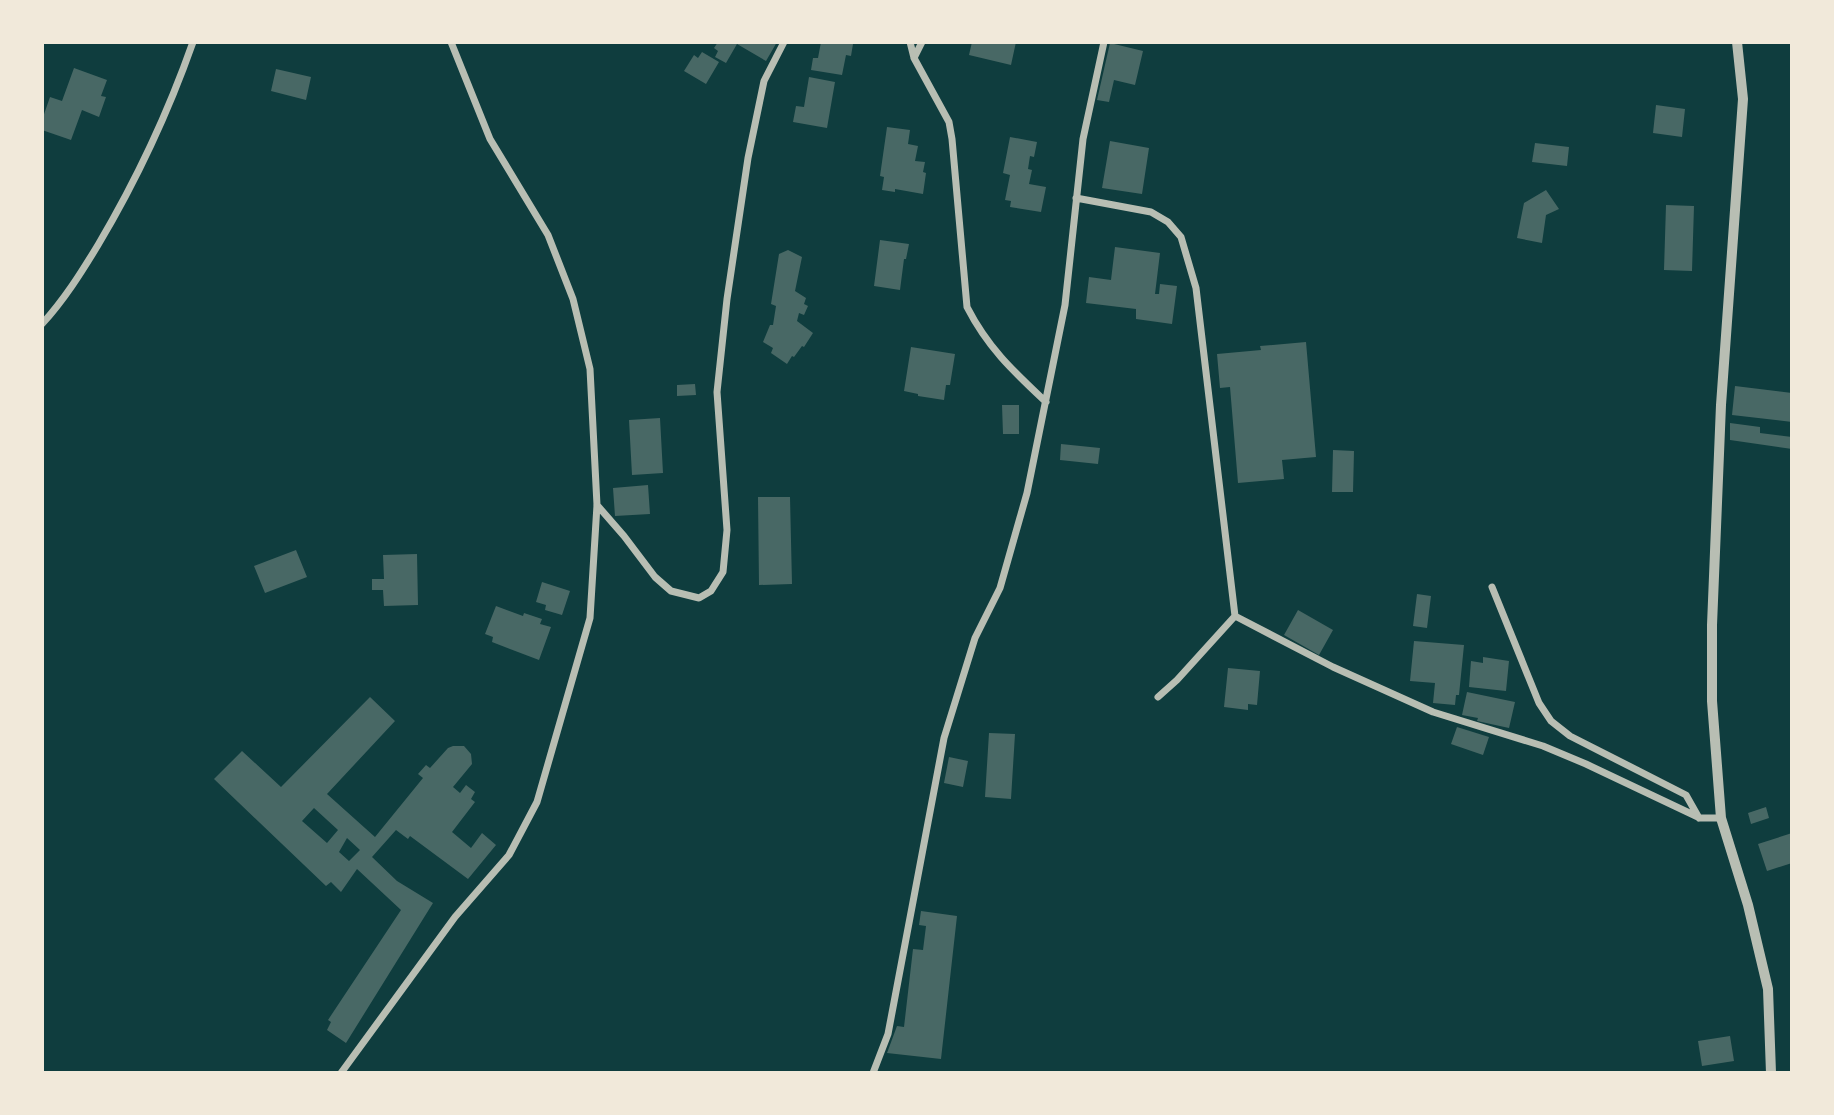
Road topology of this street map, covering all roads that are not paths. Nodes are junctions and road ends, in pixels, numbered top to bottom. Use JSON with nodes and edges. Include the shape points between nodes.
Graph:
{"nodes":[{"id":1,"x":193,"y":42,"type":"edge"},
{"id":2,"x":451,"y":42,"type":"edge"},
{"id":3,"x":784,"y":42,"type":"edge"},
{"id":4,"x":910,"y":42,"type":"edge"},
{"id":5,"x":922,"y":42,"type":"edge"},
{"id":6,"x":1104,"y":42,"type":"edge"},
{"id":7,"x":1737,"y":42,"type":"edge"},
{"id":8,"x":914,"y":58,"type":"junction"},
{"id":9,"x":1076,"y":198,"type":"junction"},
{"id":10,"x":42,"y":324,"type":"edge"},
{"id":11,"x":1046,"y":402,"type":"junction"},
{"id":12,"x":597,"y":505,"type":"junction"},
{"id":13,"x":1492,"y":587,"type":"dead end"},
{"id":14,"x":1235,"y":616,"type":"junction"},
{"id":15,"x":1158,"y":696,"type":"dead end"},
{"id":16,"x":1700,"y":818,"type":"junction"},
{"id":17,"x":1721,"y":818,"type":"junction"},
{"id":18,"x":341,"y":1073,"type":"edge"},
{"id":19,"x":873,"y":1073,"type":"edge"},
{"id":20,"x":1771,"y":1073,"type":"edge"}],
"edges":[{"from":1,"to":10,"type":"street","via":[[174,95],[121,207],[80,274]]},
{"from":2,"to":12,"type":"street","via":[[490,139],[548,235],[573,299],[590,369]]},
{"from":3,"to":12,"type":"street","via":[[764,81],[727,299],[717,392],[727,530],[723,572],[711,591],[699,598],[671,591]]},
{"from":4,"to":8,"type":"street"},
{"from":5,"to":8,"type":"street"},
{"from":6,"to":9,"type":"street","via":[[1083,139]]},
{"from":7,"to":17,"type":"street","via":[[1742,99],[1721,405],[1712,625],[1712,701]]},
{"from":8,"to":11,"type":"street","via":[[949,122],[967,307],[979,331],[1009,368]]},
{"from":9,"to":11,"type":"street","via":[[1065,305]]},
{"from":9,"to":14,"type":"street","via":[[1151,212],[1181,237],[1196,288]]},
{"from":11,"to":19,"type":"street","via":[[1000,588],[975,638],[944,738],[888,1034]]},
{"from":12,"to":18,"type":"street","via":[[590,618],[537,802],[509,855],[455,918]]},
{"from":13,"to":16,"type":"street","via":[[1539,703],[1551,721],[1570,736],[1686,795]]},
{"from":14,"to":15,"type":"street"},
{"from":14,"to":16,"type":"street","via":[[1433,712],[1544,746]]},
{"from":16,"to":17,"type":"street"},
{"from":17,"to":20,"type":"street","via":[[1768,989]]}]}
